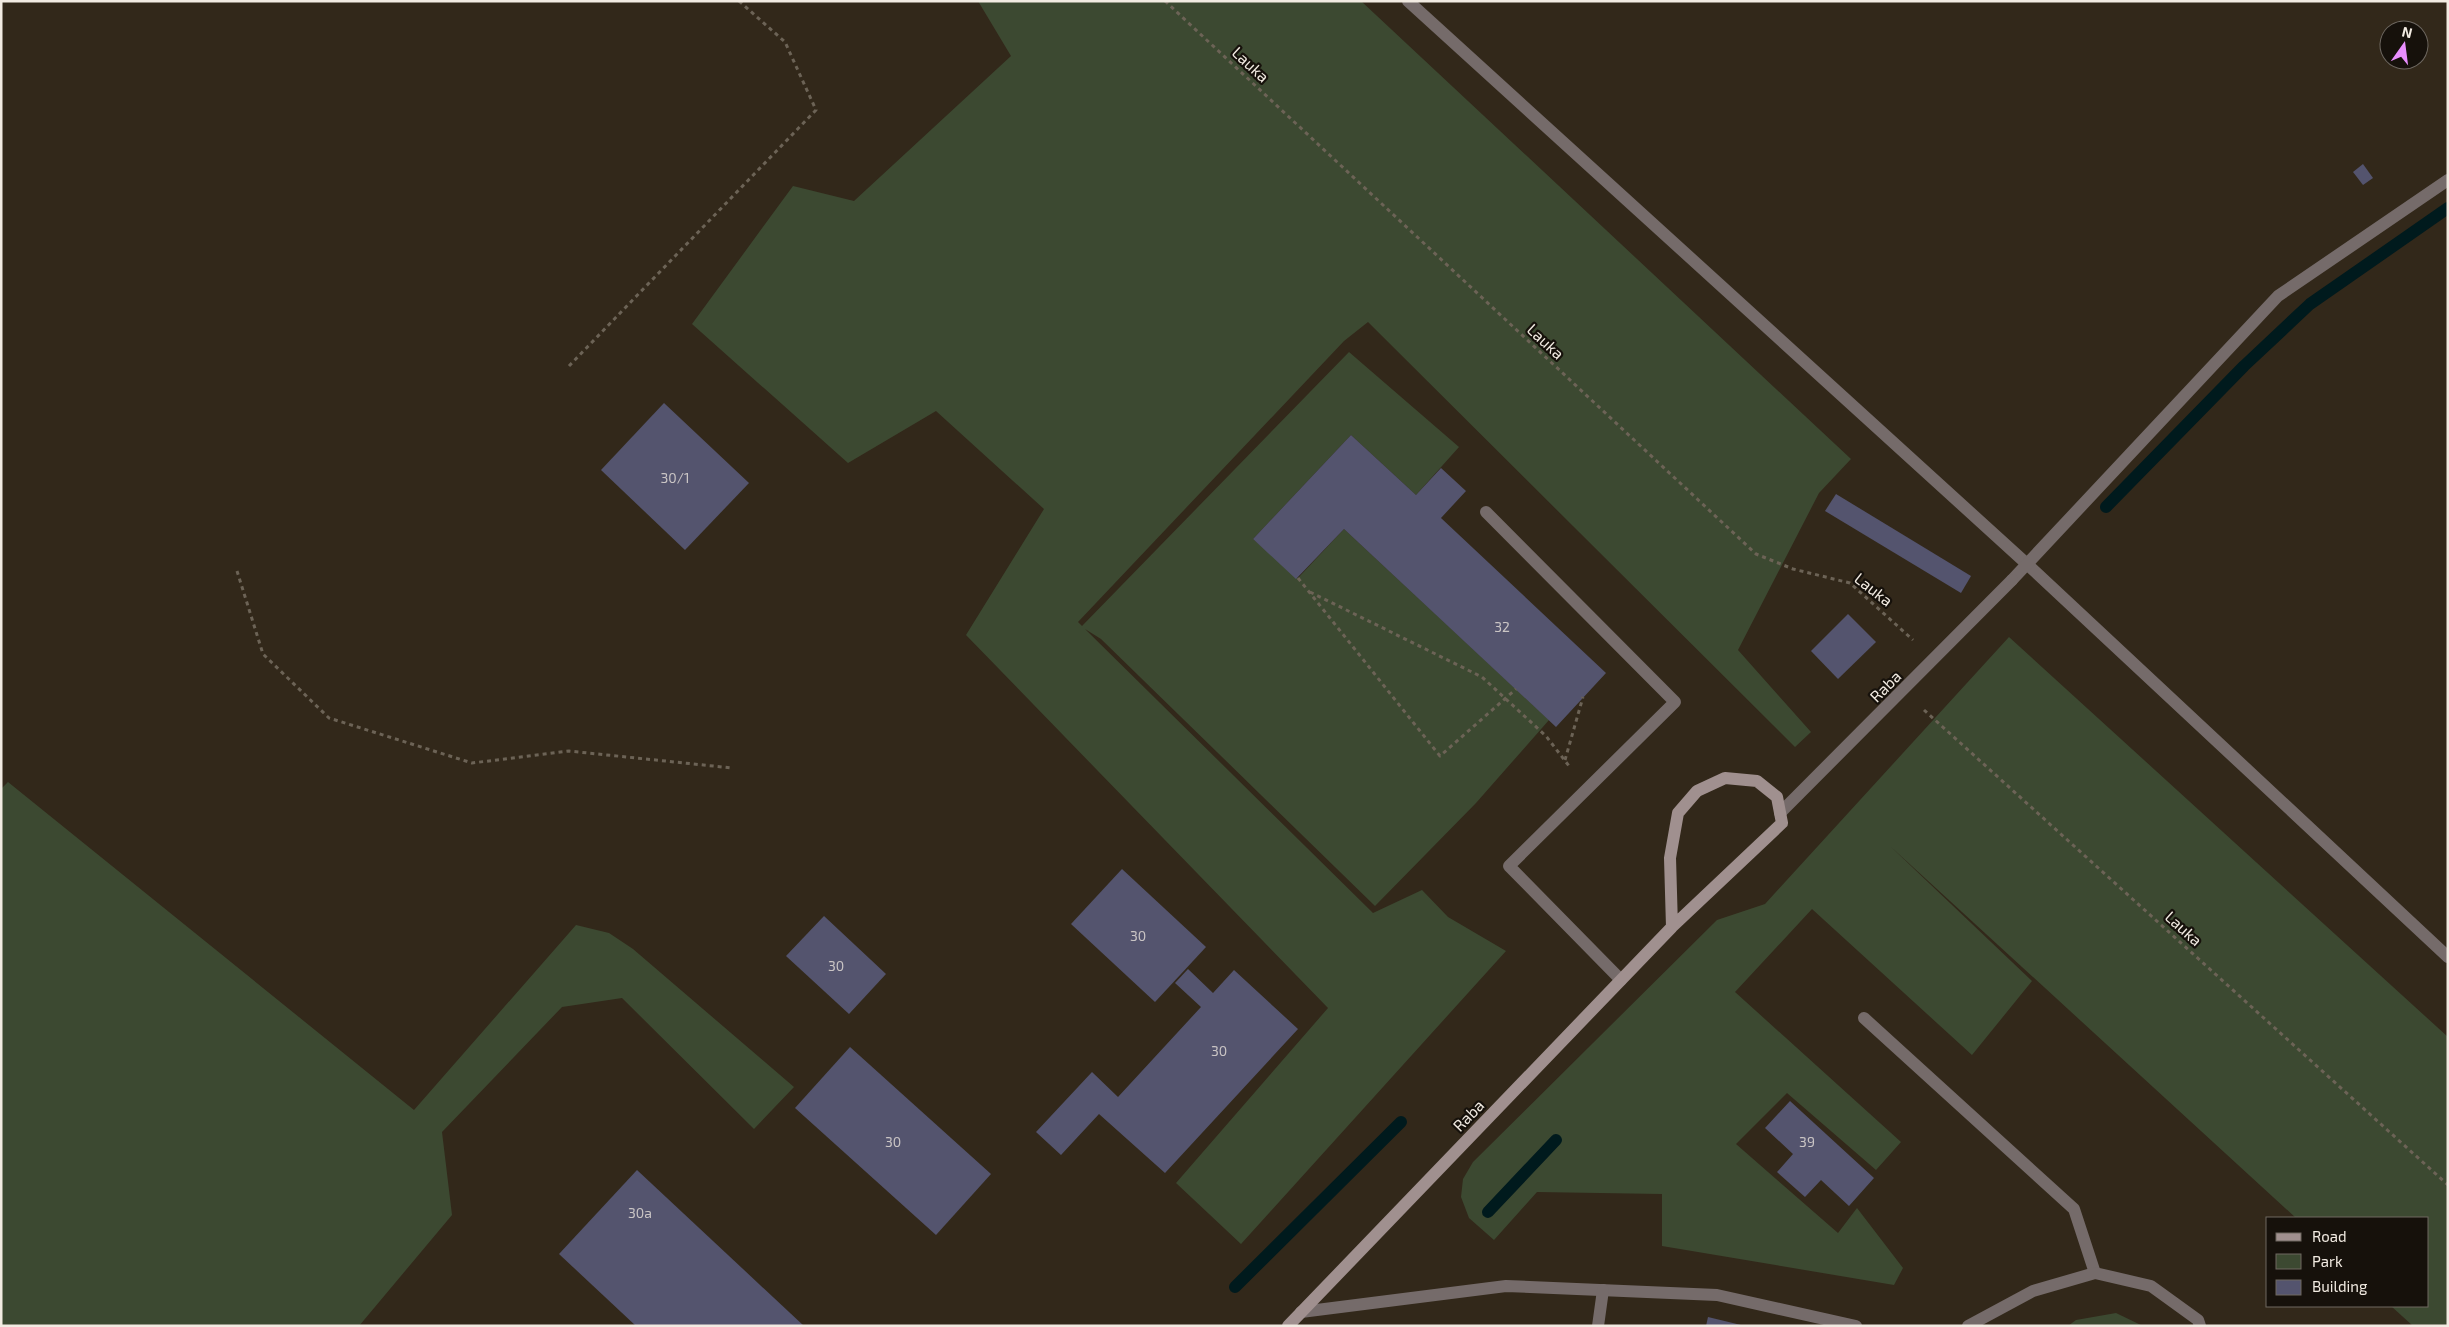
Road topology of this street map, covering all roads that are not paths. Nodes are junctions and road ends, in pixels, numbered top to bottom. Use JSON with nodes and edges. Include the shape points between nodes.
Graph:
{"nodes":[{"id":1,"x":1408,"y":1,"type":"edge"},
{"id":2,"x":2448,"y":180,"type":"edge"},
{"id":3,"x":1486,"y":512,"type":"dead end"},
{"id":4,"x":2028,"y":565,"type":"junction"},
{"id":5,"x":1780,"y":814,"type":"junction"},
{"id":6,"x":1672,"y":927,"type":"junction"},
{"id":7,"x":2448,"y":957,"type":"edge"},
{"id":8,"x":1621,"y":980,"type":"junction"},
{"id":9,"x":1864,"y":1018,"type":"dead end"},
{"id":10,"x":2095,"y":1273,"type":"junction"},
{"id":11,"x":1602,"y":1290,"type":"junction"},
{"id":12,"x":1301,"y":1312,"type":"junction"},
{"id":13,"x":1288,"y":1326,"type":"edge"},
{"id":14,"x":1598,"y":1326,"type":"edge"},
{"id":15,"x":1856,"y":1326,"type":"edge"},
{"id":16,"x":1968,"y":1326,"type":"edge"},
{"id":17,"x":2200,"y":1326,"type":"edge"}],
"edges":[{"from":1,"to":4,"type":"street"},
{"from":2,"to":4,"type":"street","name":"Raba","via":[[2278,296]]},
{"from":3,"to":8,"type":"street","via":[[1675,702],[1509,866]]},
{"from":4,"to":5,"type":"street","name":"Raba"},
{"from":4,"to":7,"type":"street"},
{"from":5,"to":6,"type":"street","name":"Raba","via":[[1782,824]]},
{"from":5,"to":6,"type":"street","via":[[1777,796],[1757,781],[1725,778],[1697,791],[1678,813],[1673,831],[1670,858]]},
{"from":6,"to":8,"type":"street","name":"Raba"},
{"from":8,"to":12,"type":"street","name":"Raba"},
{"from":9,"to":10,"type":"street","via":[[2074,1209]]},
{"from":10,"to":16,"type":"street","via":[[2033,1291]]},
{"from":10,"to":17,"type":"street","via":[[2151,1286],[2198,1320]]},
{"from":11,"to":12,"type":"street","via":[[1506,1286]]},
{"from":11,"to":14,"type":"street"},
{"from":11,"to":15,"type":"street","via":[[1717,1295]]},
{"from":12,"to":13,"type":"street","name":"Raba"}]}
